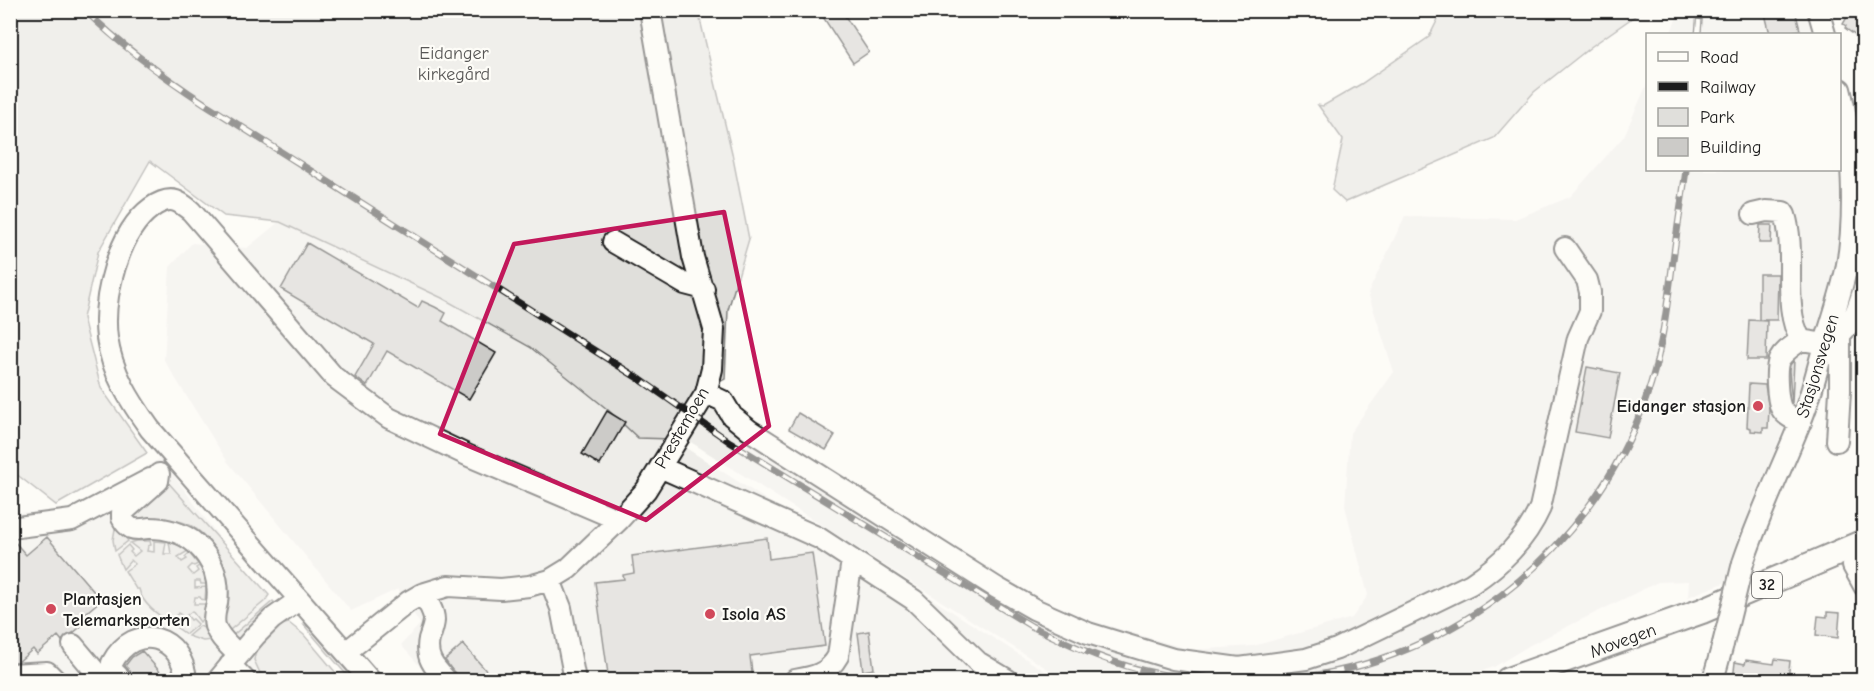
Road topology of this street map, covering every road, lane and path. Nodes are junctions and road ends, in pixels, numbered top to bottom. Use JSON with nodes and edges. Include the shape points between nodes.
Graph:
{"nodes":[{"id":1,"x":650,"y":10,"type":"edge"},
{"id":2,"x":1818,"y":10,"type":"edge"},
{"id":3,"x":1822,"y":33,"type":"edge"},
{"id":4,"x":1841,"y":96,"type":"edge"},
{"id":5,"x":1850,"y":186,"type":"junction"},
{"id":6,"x":1863,"y":204,"type":"edge"},
{"id":7,"x":1753,"y":214,"type":"dead end"},
{"id":8,"x":614,"y":242,"type":"dead end"},
{"id":9,"x":1565,"y":248,"type":"dead end"},
{"id":10,"x":704,"y":289,"type":"junction"},
{"id":11,"x":1863,"y":289,"type":"edge"},
{"id":12,"x":1831,"y":337,"type":"junction"},
{"id":13,"x":1801,"y":340,"type":"junction"},
{"id":14,"x":705,"y":393,"type":"junction"},
{"id":15,"x":1801,"y":422,"type":"junction"},
{"id":16,"x":1837,"y":441,"type":"dead end"},
{"id":17,"x":177,"y":460,"type":"junction"},
{"id":18,"x":660,"y":467,"type":"junction"},
{"id":19,"x":159,"y":474,"type":"junction"},
{"id":20,"x":619,"y":520,"type":"junction"},
{"id":21,"x":10,"y":528,"type":"edge"},
{"id":22,"x":1863,"y":542,"type":"edge"},
{"id":23,"x":852,"y":560,"type":"junction"},
{"id":24,"x":1853,"y":566,"type":"dead end"},
{"id":25,"x":550,"y":580,"type":"junction"},
{"id":26,"x":1863,"y":586,"type":"edge"},
{"id":27,"x":422,"y":594,"type":"junction"},
{"id":28,"x":299,"y":600,"type":"junction"},
{"id":29,"x":73,"y":645,"type":"dead end"},
{"id":30,"x":346,"y":652,"type":"junction"},
{"id":31,"x":234,"y":660,"type":"junction"},
{"id":32,"x":10,"y":674,"type":"edge"},
{"id":33,"x":572,"y":678,"type":"edge"},
{"id":34,"x":55,"y":681,"type":"edge"},
{"id":35,"x":101,"y":681,"type":"edge"},
{"id":36,"x":122,"y":681,"type":"edge"},
{"id":37,"x":186,"y":681,"type":"edge"},
{"id":38,"x":218,"y":681,"type":"edge"},
{"id":39,"x":244,"y":681,"type":"edge"},
{"id":40,"x":370,"y":681,"type":"edge"},
{"id":41,"x":446,"y":681,"type":"edge"},
{"id":42,"x":795,"y":681,"type":"edge"},
{"id":43,"x":1008,"y":681,"type":"edge"},
{"id":44,"x":1508,"y":681,"type":"edge"},
{"id":45,"x":1713,"y":681,"type":"edge"}],
"edges":[{"from":1,"to":10,"type":"street","name":"Prestemoen","via":[[693,257]]},
{"from":2,"to":3,"type":"street"},
{"from":4,"to":5,"type":"street","name":"Stasjonsvegen","via":[[1849,143]]},
{"from":5,"to":6,"type":"street","via":[[1858,191]]},
{"from":5,"to":12,"type":"street","name":"Stasjonsvegen","via":[[1851,229]]},
{"from":7,"to":13,"type":"street","via":[[1766,211],[1785,215],[1792,319]]},
{"from":8,"to":10,"type":"street","via":[[685,284]]},
{"from":9,"to":14,"type":"street","via":[[1587,280],[1590,311],[1578,338],[1540,508],[1532,525],[1507,556],[1471,584],[1336,649],[1274,665],[1239,668],[1173,658],[1061,623],[997,588],[766,441],[732,416],[723,401]]},
{"from":10,"to":14,"type":"street","name":"Prestemoen","via":[[714,329],[712,369]]},
{"from":11,"to":12,"type":"street","via":[[1848,328]]},
{"from":12,"to":13,"type":"street"},
{"from":12,"to":15,"type":"street","name":"Stasjonsvegen"},
{"from":12,"to":16,"type":"street","via":[[1840,391]]},
{"from":13,"to":15,"type":"street","via":[[1785,352],[1778,366],[1781,408]]},
{"from":14,"to":18,"type":"street","name":"Prestemoen"},
{"from":15,"to":45,"type":"street","name":"Stasjonsvegen","bridge":true,"via":[[1755,526]]},
{"from":17,"to":19,"type":"street"},
{"from":17,"to":20,"type":"street","via":[[150,429],[122,385],[107,338],[108,301],[120,253],[142,214],[165,200],[192,211],[334,377],[389,418]]},
{"from":17,"to":28,"type":"street"},
{"from":18,"to":20,"type":"street","name":"Prestemoen"},
{"from":18,"to":23,"type":"street","via":[[819,538]]},
{"from":19,"to":21,"type":"street","via":[[72,520]]},
{"from":19,"to":31,"type":"street","via":[[159,481],[122,513],[122,518],[135,529],[172,531],[185,536],[206,555],[219,586],[216,628]]},
{"from":20,"to":25,"type":"street","name":"Prestemoen","via":[[568,569]]},
{"from":22,"to":44,"type":"main road","name":"Movegen","number":"32","via":[[1669,624]]},
{"from":23,"to":42,"type":"street","via":[[838,656],[824,673]]},
{"from":23,"to":43,"type":"street","via":[[914,600],[978,662]]},
{"from":24,"to":26,"type":"street"},
{"from":25,"to":27,"type":"street","name":"Prestemoen","via":[[501,588],[448,586]]},
{"from":25,"to":33,"type":"street","via":[[561,608]]},
{"from":27,"to":30,"type":"street","name":"Prestemoen"},
{"from":27,"to":41,"type":"street","via":[[434,621],[428,655]]},
{"from":28,"to":30,"type":"street"},
{"from":28,"to":31,"type":"street","via":[[272,619]]},
{"from":29,"to":35,"type":"street"},
{"from":30,"to":40,"type":"street"},
{"from":31,"to":38,"type":"street"},
{"from":31,"to":39,"type":"street"},
{"from":32,"to":34,"type":"street","via":[[47,672]]},
{"from":36,"to":37,"type":"street","via":[[113,671],[112,663],[133,640],[144,636],[169,646],[180,659]]}]}
